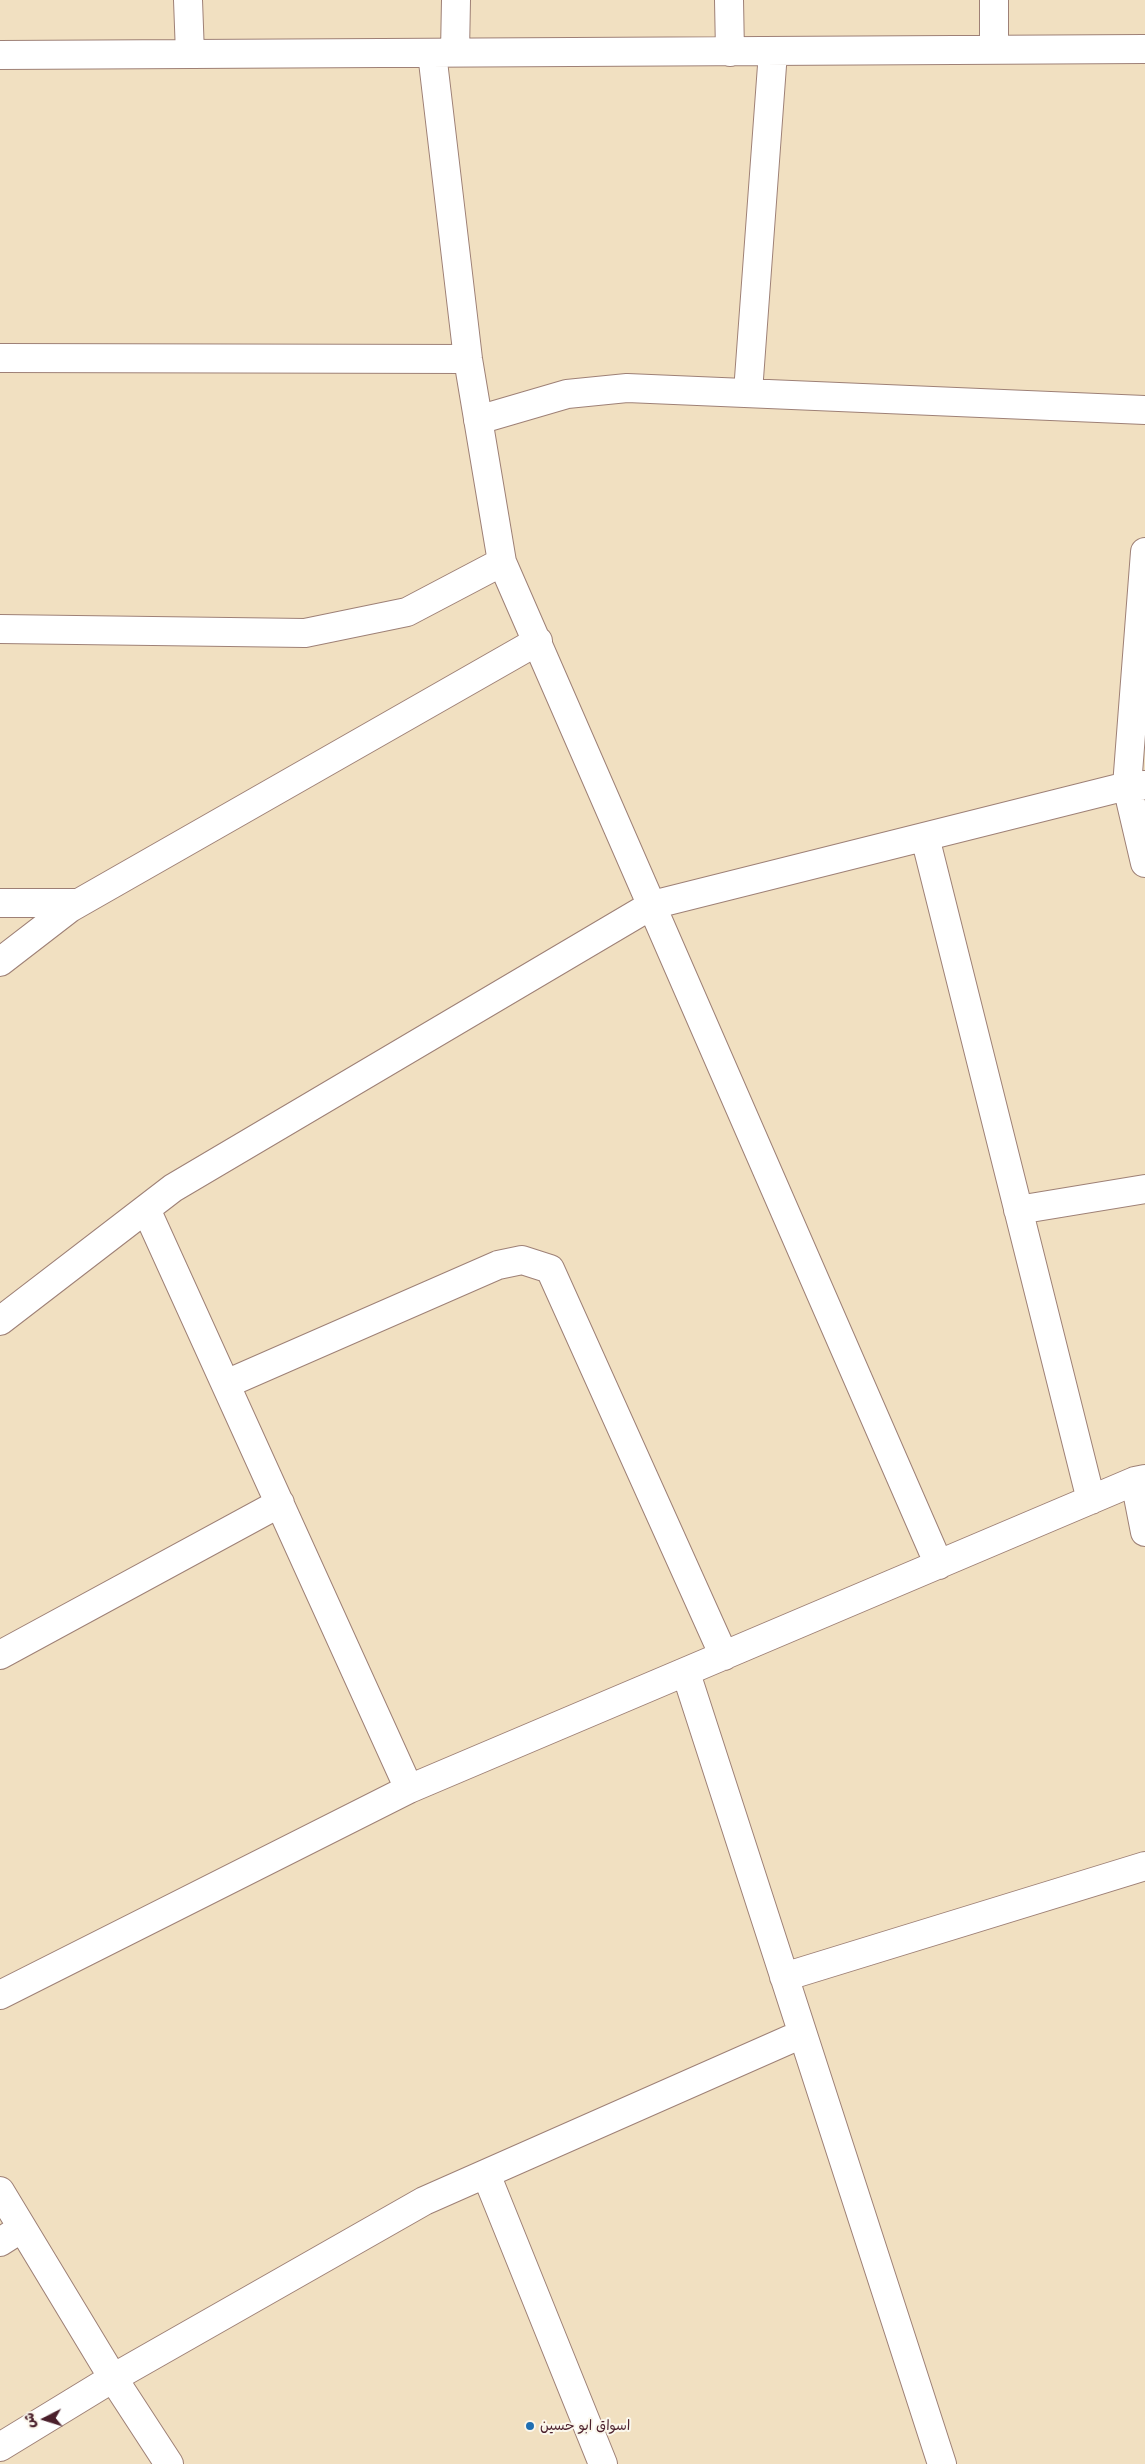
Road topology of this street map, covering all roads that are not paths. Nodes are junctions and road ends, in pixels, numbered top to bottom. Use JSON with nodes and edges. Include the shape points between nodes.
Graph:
{"nodes":[{"id":1,"x":188,"y":0,"type":"edge"},
{"id":2,"x":456,"y":0,"type":"edge"},
{"id":3,"x":730,"y":0,"type":"edge"},
{"id":4,"x":994,"y":0,"type":"edge"},
{"id":5,"x":994,"y":50,"type":"junction"},
{"id":6,"x":1145,"y":50,"type":"edge"},
{"id":7,"x":730,"y":52,"type":"junction"},
{"id":8,"x":773,"y":52,"type":"junction"},
{"id":9,"x":443,"y":53,"type":"junction"},
{"id":10,"x":190,"y":54,"type":"junction"},
{"id":11,"x":0,"y":55,"type":"edge"},
{"id":12,"x":0,"y":358,"type":"edge"},
{"id":13,"x":468,"y":359,"type":"junction"},
{"id":14,"x":748,"y":392,"type":"junction"},
{"id":15,"x":1145,"y":410,"type":"edge"},
{"id":16,"x":478,"y":420,"type":"junction"},
{"id":17,"x":1145,"y":552,"type":"edge"},
{"id":18,"x":502,"y":562,"type":"junction"},
{"id":19,"x":0,"y":629,"type":"edge"},
{"id":20,"x":538,"y":640,"type":"junction"},
{"id":21,"x":1136,"y":786,"type":"edge"},
{"id":22,"x":925,"y":837,"type":"junction"},
{"id":23,"x":1145,"y":863,"type":"edge"},
{"id":24,"x":0,"y":903,"type":"edge"},
{"id":25,"x":78,"y":903,"type":"junction"},
{"id":26,"x":652,"y":904,"type":"junction"},
{"id":27,"x":0,"y":962,"type":"edge"},
{"id":28,"x":1145,"y":1189,"type":"edge"},
{"id":29,"x":146,"y":1209,"type":"junction"},
{"id":30,"x":1018,"y":1210,"type":"junction"},
{"id":31,"x":0,"y":1321,"type":"edge"},
{"id":32,"x":226,"y":1384,"type":"junction"},
{"id":33,"x":1140,"y":1480,"type":"edge"},
{"id":34,"x":1091,"y":1500,"type":"junction"},
{"id":35,"x":280,"y":1503,"type":"junction"},
{"id":36,"x":1145,"y":1532,"type":"edge"},
{"id":37,"x":938,"y":1565,"type":"junction"},
{"id":38,"x":0,"y":1654,"type":"edge"},
{"id":39,"x":724,"y":1656,"type":"junction"},
{"id":40,"x":686,"y":1672,"type":"junction"},
{"id":41,"x":409,"y":1790,"type":"junction"},
{"id":42,"x":1145,"y":1866,"type":"edge"},
{"id":43,"x":784,"y":1977,"type":"junction"},
{"id":44,"x":0,"y":1995,"type":"edge"},
{"id":45,"x":802,"y":2034,"type":"junction"},
{"id":46,"x":486,"y":2174,"type":"junction"},
{"id":47,"x":0,"y":2191,"type":"edge"},
{"id":48,"x":11,"y":2235,"type":"edge"},
{"id":49,"x":113,"y":2378,"type":"junction"},
{"id":50,"x":0,"y":2447,"type":"edge"},
{"id":51,"x":169,"y":2464,"type":"edge"},
{"id":52,"x":603,"y":2464,"type":"edge"},
{"id":53,"x":942,"y":2464,"type":"edge"}],
"edges":[{"from":1,"to":10,"type":"street"},
{"from":2,"to":9,"type":"street"},
{"from":3,"to":7,"type":"street"},
{"from":4,"to":5,"type":"street"},
{"from":5,"to":6,"type":"street"},
{"from":5,"to":8,"type":"street"},
{"from":7,"to":8,"type":"street"},
{"from":7,"to":9,"type":"street"},
{"from":8,"to":14,"type":"street"},
{"from":9,"to":10,"type":"street"},
{"from":9,"to":13,"type":"street"},
{"from":10,"to":11,"type":"street"},
{"from":12,"to":13,"type":"street"},
{"from":13,"to":16,"type":"street"},
{"from":14,"to":15,"type":"street"},
{"from":14,"to":16,"type":"street","via":[[628,388],[567,394]]},
{"from":16,"to":18,"type":"street"},
{"from":17,"to":21,"type":"street"},
{"from":18,"to":19,"type":"street","via":[[407,612],[305,633]]},
{"from":18,"to":20,"type":"street"},
{"from":20,"to":25,"type":"street"},
{"from":20,"to":26,"type":"street"},
{"from":21,"to":22,"type":"street"},
{"from":21,"to":23,"type":"street"},
{"from":22,"to":26,"type":"street"},
{"from":22,"to":30,"type":"street"},
{"from":24,"to":25,"type":"street"},
{"from":25,"to":27,"type":"street"},
{"from":26,"to":29,"type":"street","via":[[173,1188]]},
{"from":26,"to":37,"type":"street"},
{"from":28,"to":30,"type":"street"},
{"from":29,"to":31,"type":"street"},
{"from":29,"to":32,"type":"street"},
{"from":30,"to":34,"type":"street"},
{"from":32,"to":35,"type":"street"},
{"from":32,"to":39,"type":"street","via":[[498,1265],[522,1260],[550,1269]]},
{"from":33,"to":34,"type":"street"},
{"from":33,"to":36,"type":"street"},
{"from":34,"to":37,"type":"street"},
{"from":35,"to":38,"type":"street"},
{"from":35,"to":41,"type":"street"},
{"from":37,"to":39,"type":"street"},
{"from":39,"to":40,"type":"street"},
{"from":40,"to":41,"type":"street"},
{"from":40,"to":43,"type":"street"},
{"from":41,"to":44,"type":"street"},
{"from":42,"to":43,"type":"street"},
{"from":43,"to":45,"type":"street"},
{"from":45,"to":46,"type":"street"},
{"from":45,"to":53,"type":"street"},
{"from":46,"to":49,"type":"street","via":[[424,2200]]},
{"from":46,"to":52,"type":"street"},
{"from":47,"to":48,"type":"street"},
{"from":48,"to":49,"type":"street"},
{"from":49,"to":50,"type":"street"},
{"from":49,"to":51,"type":"street"}]}
